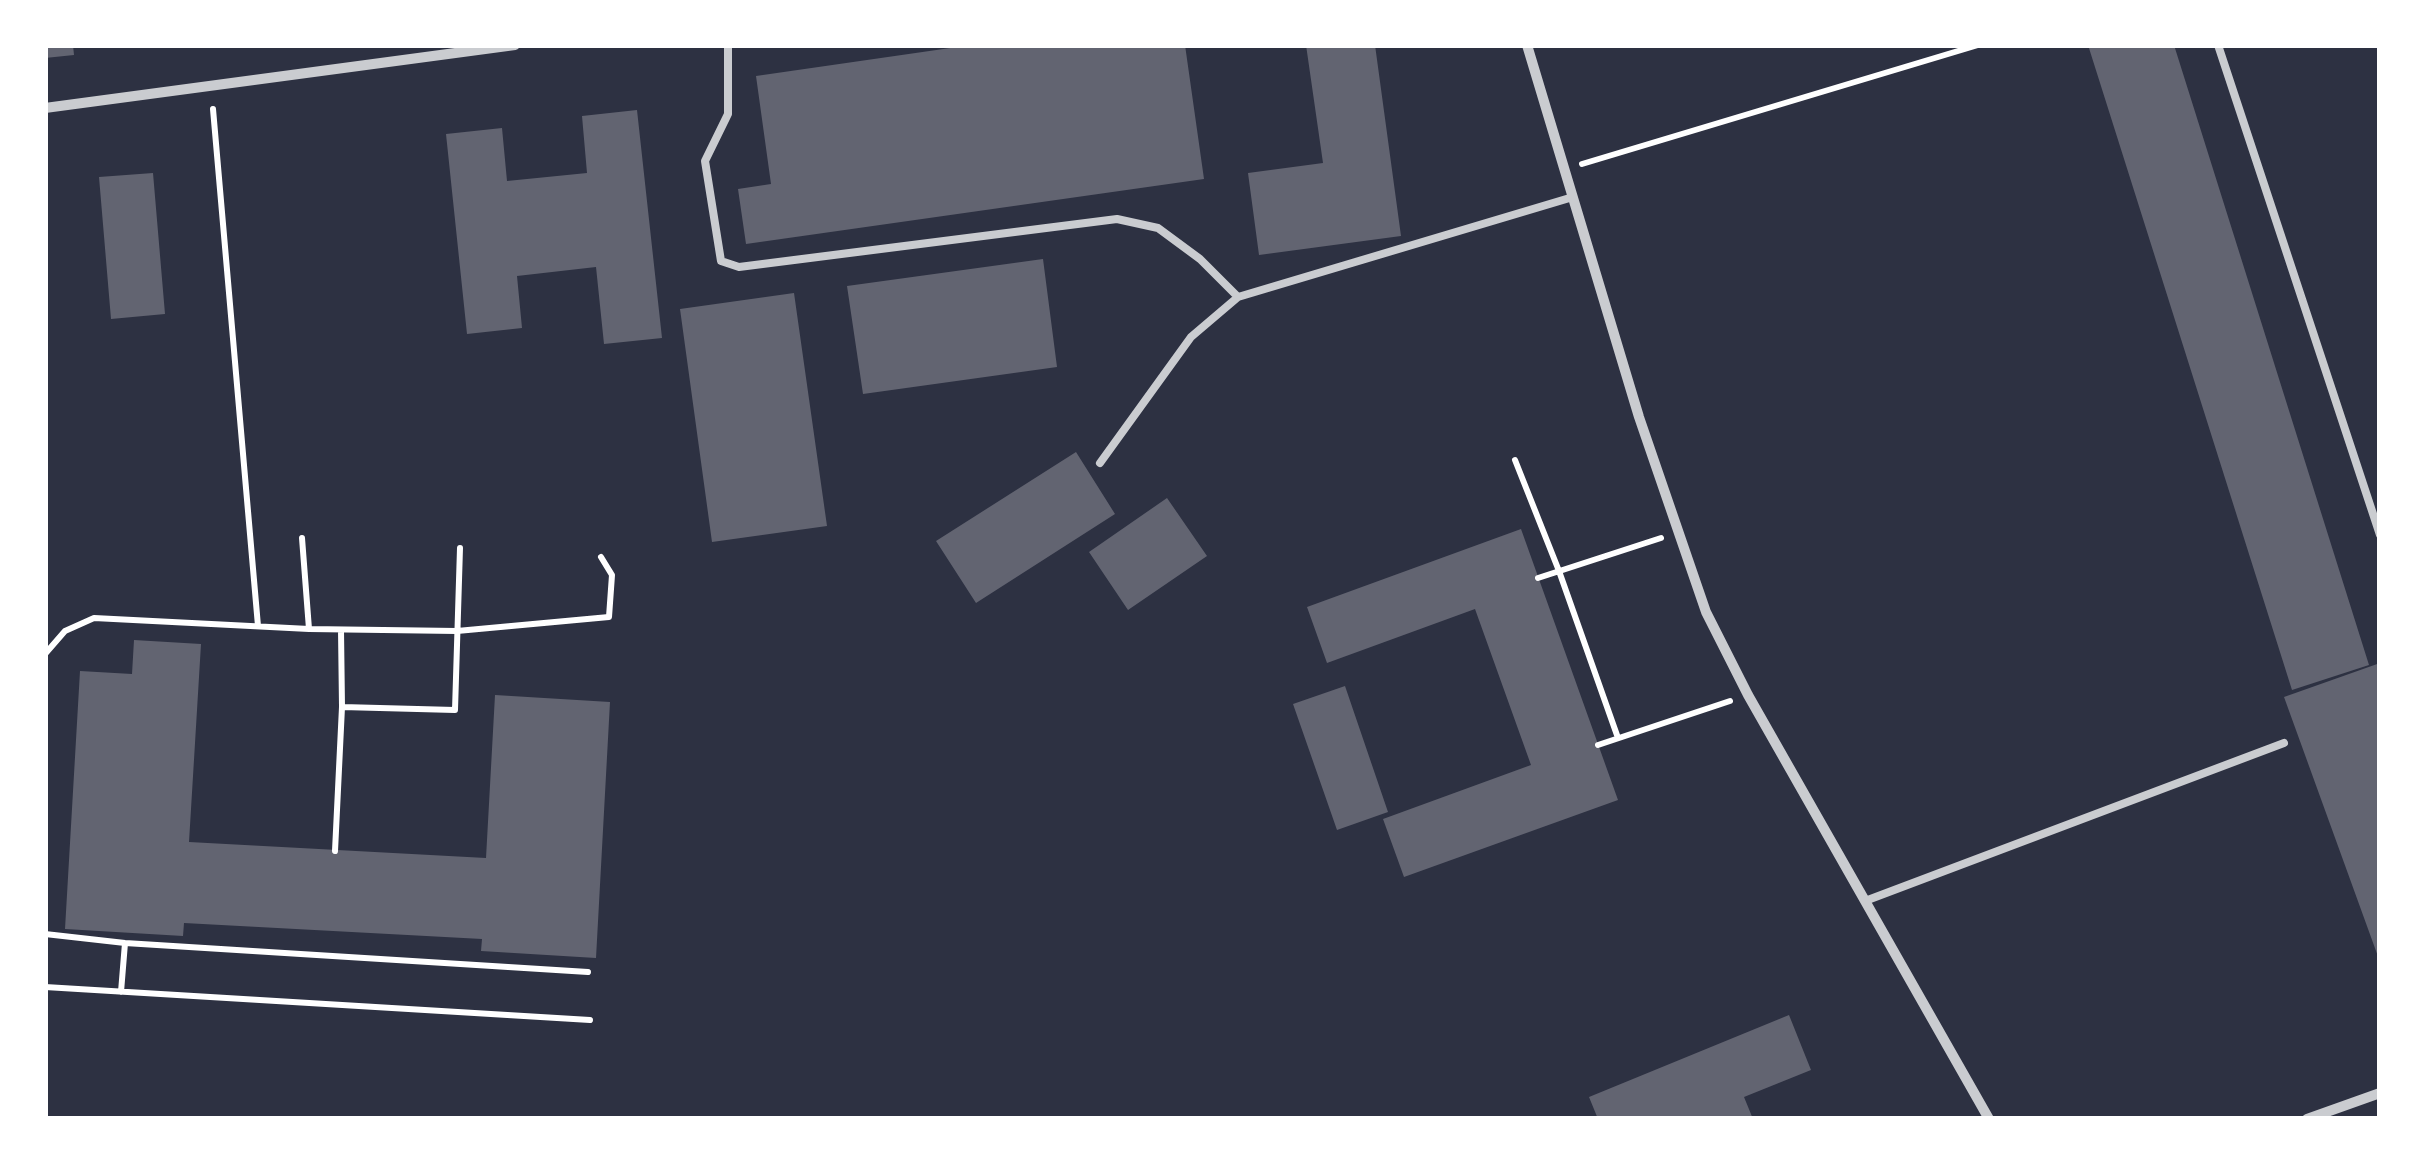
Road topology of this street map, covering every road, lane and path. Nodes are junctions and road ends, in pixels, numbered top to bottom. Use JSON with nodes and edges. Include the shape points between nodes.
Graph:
{"nodes":[{"id":1,"x":515,"y":45,"type":"edge"},
{"id":2,"x":728,"y":45,"type":"edge"},
{"id":3,"x":1526,"y":45,"type":"edge"},
{"id":4,"x":1978,"y":45,"type":"edge"},
{"id":5,"x":2218,"y":45,"type":"edge"},
{"id":6,"x":211,"y":87,"type":"junction"},
{"id":7,"x":45,"y":108,"type":"edge"},
{"id":8,"x":1564,"y":169,"type":"junction"},
{"id":9,"x":1573,"y":197,"type":"junction"},
{"id":10,"x":1238,"y":297,"type":"junction"},
{"id":11,"x":1515,"y":460,"type":"dead end"},
{"id":12,"x":1100,"y":464,"type":"dead end"},
{"id":13,"x":1676,"y":532,"type":"junction"},
{"id":14,"x":2380,"y":536,"type":"edge"},
{"id":15,"x":302,"y":538,"type":"dead end"},
{"id":16,"x":460,"y":548,"type":"dead end"},
{"id":17,"x":601,"y":558,"type":"dead end"},
{"id":18,"x":1560,"y":571,"type":"junction"},
{"id":19,"x":1538,"y":578,"type":"dead end"},
{"id":20,"x":258,"y":626,"type":"junction"},
{"id":21,"x":309,"y":629,"type":"junction"},
{"id":22,"x":341,"y":630,"type":"junction"},
{"id":23,"x":457,"y":631,"type":"junction"},
{"id":24,"x":45,"y":654,"type":"edge"},
{"id":25,"x":1748,"y":695,"type":"junction"},
{"id":26,"x":342,"y":707,"type":"junction"},
{"id":27,"x":1618,"y":738,"type":"junction"},
{"id":28,"x":2284,"y":743,"type":"dead end"},
{"id":29,"x":1598,"y":744,"type":"dead end"},
{"id":30,"x":335,"y":851,"type":"dead end"},
{"id":31,"x":1865,"y":901,"type":"junction"},
{"id":32,"x":45,"y":934,"type":"edge"},
{"id":33,"x":125,"y":943,"type":"junction"},
{"id":34,"x":588,"y":972,"type":"dead end"},
{"id":35,"x":45,"y":988,"type":"edge"},
{"id":36,"x":121,"y":992,"type":"junction"},
{"id":37,"x":590,"y":1020,"type":"dead end"},
{"id":38,"x":2380,"y":1092,"type":"edge"},
{"id":39,"x":1989,"y":1119,"type":"edge"},
{"id":40,"x":2307,"y":1119,"type":"edge"}],
"edges":[{"from":1,"to":6,"type":"street"},
{"from":2,"to":10,"type":"lane","via":[[728,114],[705,161],[721,261],[739,268],[1117,219],[1158,228]]},
{"from":3,"to":8,"type":"street"},
{"from":4,"to":8,"type":"path"},
{"from":5,"to":14,"type":"lane"},
{"from":6,"to":7,"type":"street"},
{"from":6,"to":20,"type":"path"},
{"from":8,"to":9,"type":"street"},
{"from":9,"to":10,"type":"lane"},
{"from":9,"to":13,"type":"street"},
{"from":10,"to":12,"type":"lane","via":[[1191,337]]},
{"from":11,"to":18,"type":"path"},
{"from":13,"to":18,"type":"path"},
{"from":13,"to":25,"type":"street"},
{"from":15,"to":21,"type":"path"},
{"from":16,"to":23,"type":"path"},
{"from":17,"to":23,"type":"path","via":[[612,574],[609,616]]},
{"from":18,"to":19,"type":"path"},
{"from":18,"to":27,"type":"path"},
{"from":20,"to":21,"type":"path"},
{"from":20,"to":24,"type":"path","via":[[94,618],[64,631]]},
{"from":21,"to":22,"type":"path"},
{"from":22,"to":23,"type":"path"},
{"from":22,"to":26,"type":"path"},
{"from":23,"to":26,"type":"path","via":[[454,710]]},
{"from":25,"to":27,"type":"path"},
{"from":25,"to":31,"type":"street"},
{"from":26,"to":30,"type":"path"},
{"from":27,"to":29,"type":"path"},
{"from":28,"to":31,"type":"lane"},
{"from":31,"to":39,"type":"street"},
{"from":32,"to":33,"type":"path"},
{"from":33,"to":34,"type":"path"},
{"from":33,"to":36,"type":"path"},
{"from":35,"to":36,"type":"path"},
{"from":36,"to":37,"type":"path"},
{"from":38,"to":40,"type":"street"}]}
